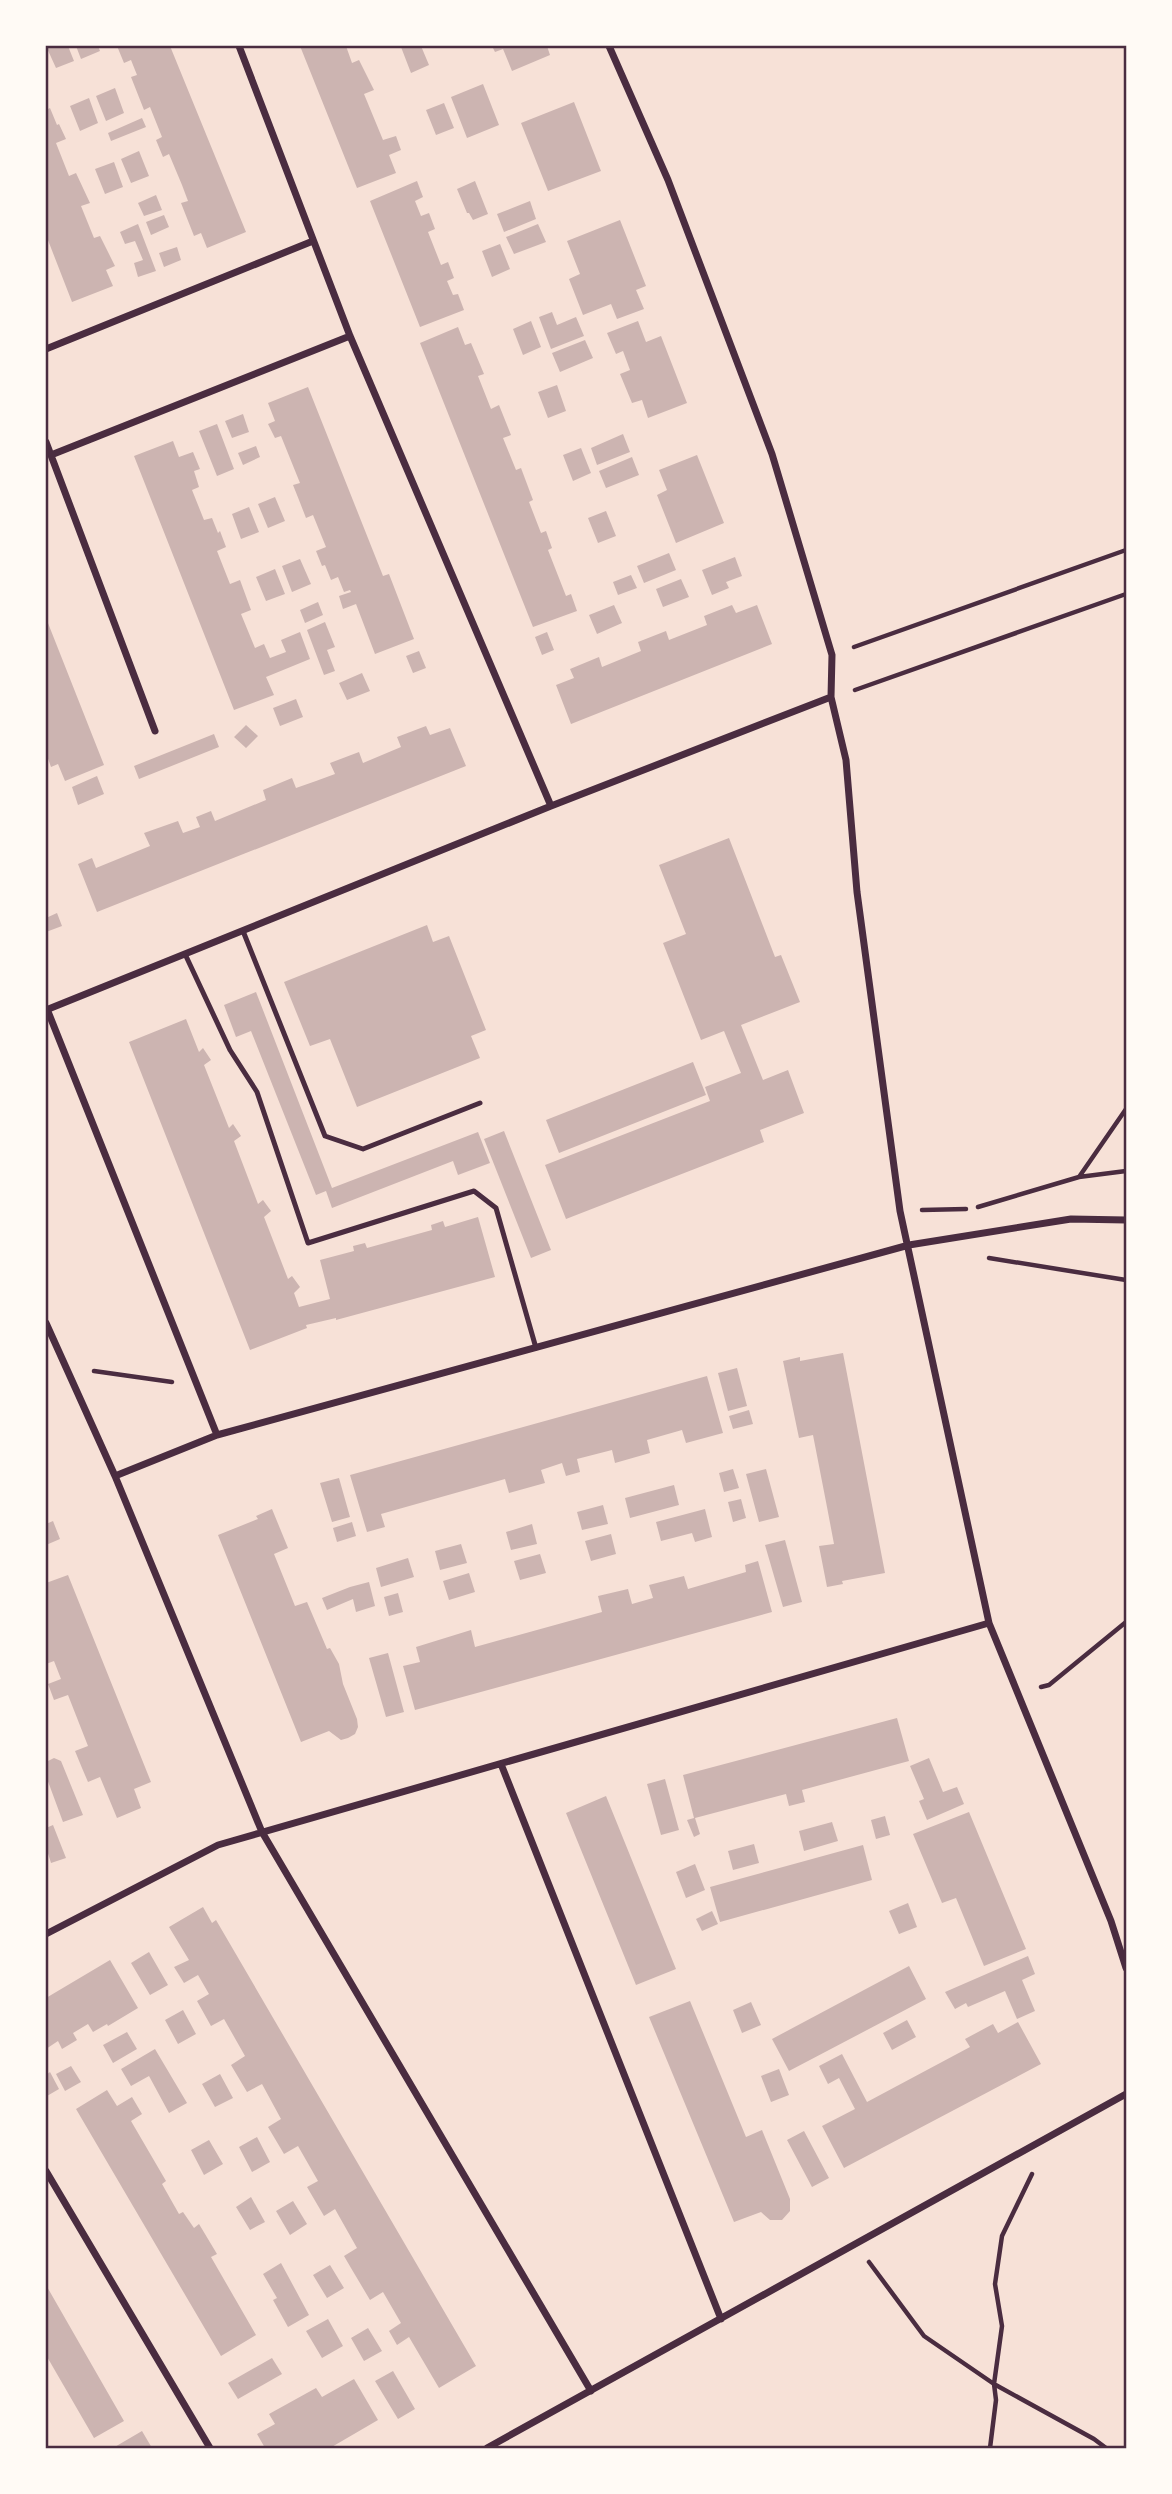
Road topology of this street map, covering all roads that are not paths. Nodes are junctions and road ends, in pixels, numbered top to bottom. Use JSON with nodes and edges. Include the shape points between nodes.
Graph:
{"nodes":[{"id":1,"x":239,"y":46,"type":"edge"},
{"id":2,"x":608,"y":46,"type":"edge"},
{"id":3,"x":313,"y":241,"type":"junction"},
{"id":4,"x":350,"y":336,"type":"junction"},
{"id":5,"x":46,"y":349,"type":"edge"},
{"id":6,"x":46,"y":442,"type":"edge"},
{"id":7,"x":51,"y":456,"type":"junction"},
{"id":8,"x":831,"y":697,"type":"junction"},
{"id":9,"x":155,"y":732,"type":"dead end"},
{"id":10,"x":551,"y":806,"type":"junction"},
{"id":11,"x":243,"y":931,"type":"junction"},
{"id":12,"x":186,"y":954,"type":"junction"},
{"id":13,"x":46,"y":1010,"type":"edge"},
{"id":14,"x":480,"y":1103,"type":"dead end"},
{"id":15,"x":1126,"y":1220,"type":"edge"},
{"id":16,"x":909,"y":1245,"type":"junction"},
{"id":17,"x":46,"y":1323,"type":"edge"},
{"id":18,"x":49,"y":1340,"type":"edge"},
{"id":19,"x":536,"y":1348,"type":"junction"},
{"id":20,"x":217,"y":1435,"type":"junction"},
{"id":21,"x":115,"y":1476,"type":"junction"},
{"id":22,"x":989,"y":1623,"type":"junction"},
{"id":23,"x":501,"y":1764,"type":"junction"},
{"id":24,"x":262,"y":1832,"type":"junction"},
{"id":25,"x":46,"y":1934,"type":"edge"},
{"id":26,"x":1126,"y":1968,"type":"edge"},
{"id":27,"x":1126,"y":2094,"type":"edge"},
{"id":28,"x":46,"y":2171,"type":"edge"},
{"id":29,"x":721,"y":2319,"type":"junction"},
{"id":30,"x":591,"y":2391,"type":"junction"},
{"id":31,"x":210,"y":2448,"type":"edge"},
{"id":32,"x":487,"y":2448,"type":"edge"}],
"edges":[{"from":1,"to":3,"type":"street"},
{"from":2,"to":8,"type":"street","via":[[668,180],[772,454],[832,655]]},
{"from":3,"to":4,"type":"street"},
{"from":3,"to":5,"type":"street"},
{"from":4,"to":7,"type":"street"},
{"from":4,"to":10,"type":"street"},
{"from":6,"to":7,"type":"street"},
{"from":7,"to":9,"type":"street"},
{"from":8,"to":10,"type":"street"},
{"from":8,"to":16,"type":"street","via":[[846,760],[857,892],[900,1211]]},
{"from":10,"to":11,"type":"street"},
{"from":11,"to":12,"type":"street"},
{"from":11,"to":14,"type":"lane","via":[[325,1136],[363,1149]]},
{"from":12,"to":13,"type":"street"},
{"from":12,"to":19,"type":"lane","via":[[230,1050],[257,1092],[308,1242],[474,1191],[496,1208]]},
{"from":13,"to":20,"type":"street"},
{"from":15,"to":16,"type":"street","via":[[1071,1219]]},
{"from":16,"to":19,"type":"street"},
{"from":16,"to":22,"type":"street"},
{"from":17,"to":18,"type":"street"},
{"from":18,"to":21,"type":"street"},
{"from":19,"to":20,"type":"street"},
{"from":20,"to":21,"type":"street"},
{"from":21,"to":24,"type":"street"},
{"from":22,"to":23,"type":"street"},
{"from":22,"to":26,"type":"street"},
{"from":23,"to":24,"type":"street"},
{"from":23,"to":29,"type":"street"},
{"from":24,"to":25,"type":"street","via":[[218,1845]]},
{"from":24,"to":30,"type":"street"},
{"from":27,"to":29,"type":"street"},
{"from":28,"to":31,"type":"street"},
{"from":29,"to":30,"type":"street"},
{"from":30,"to":32,"type":"street"}]}
